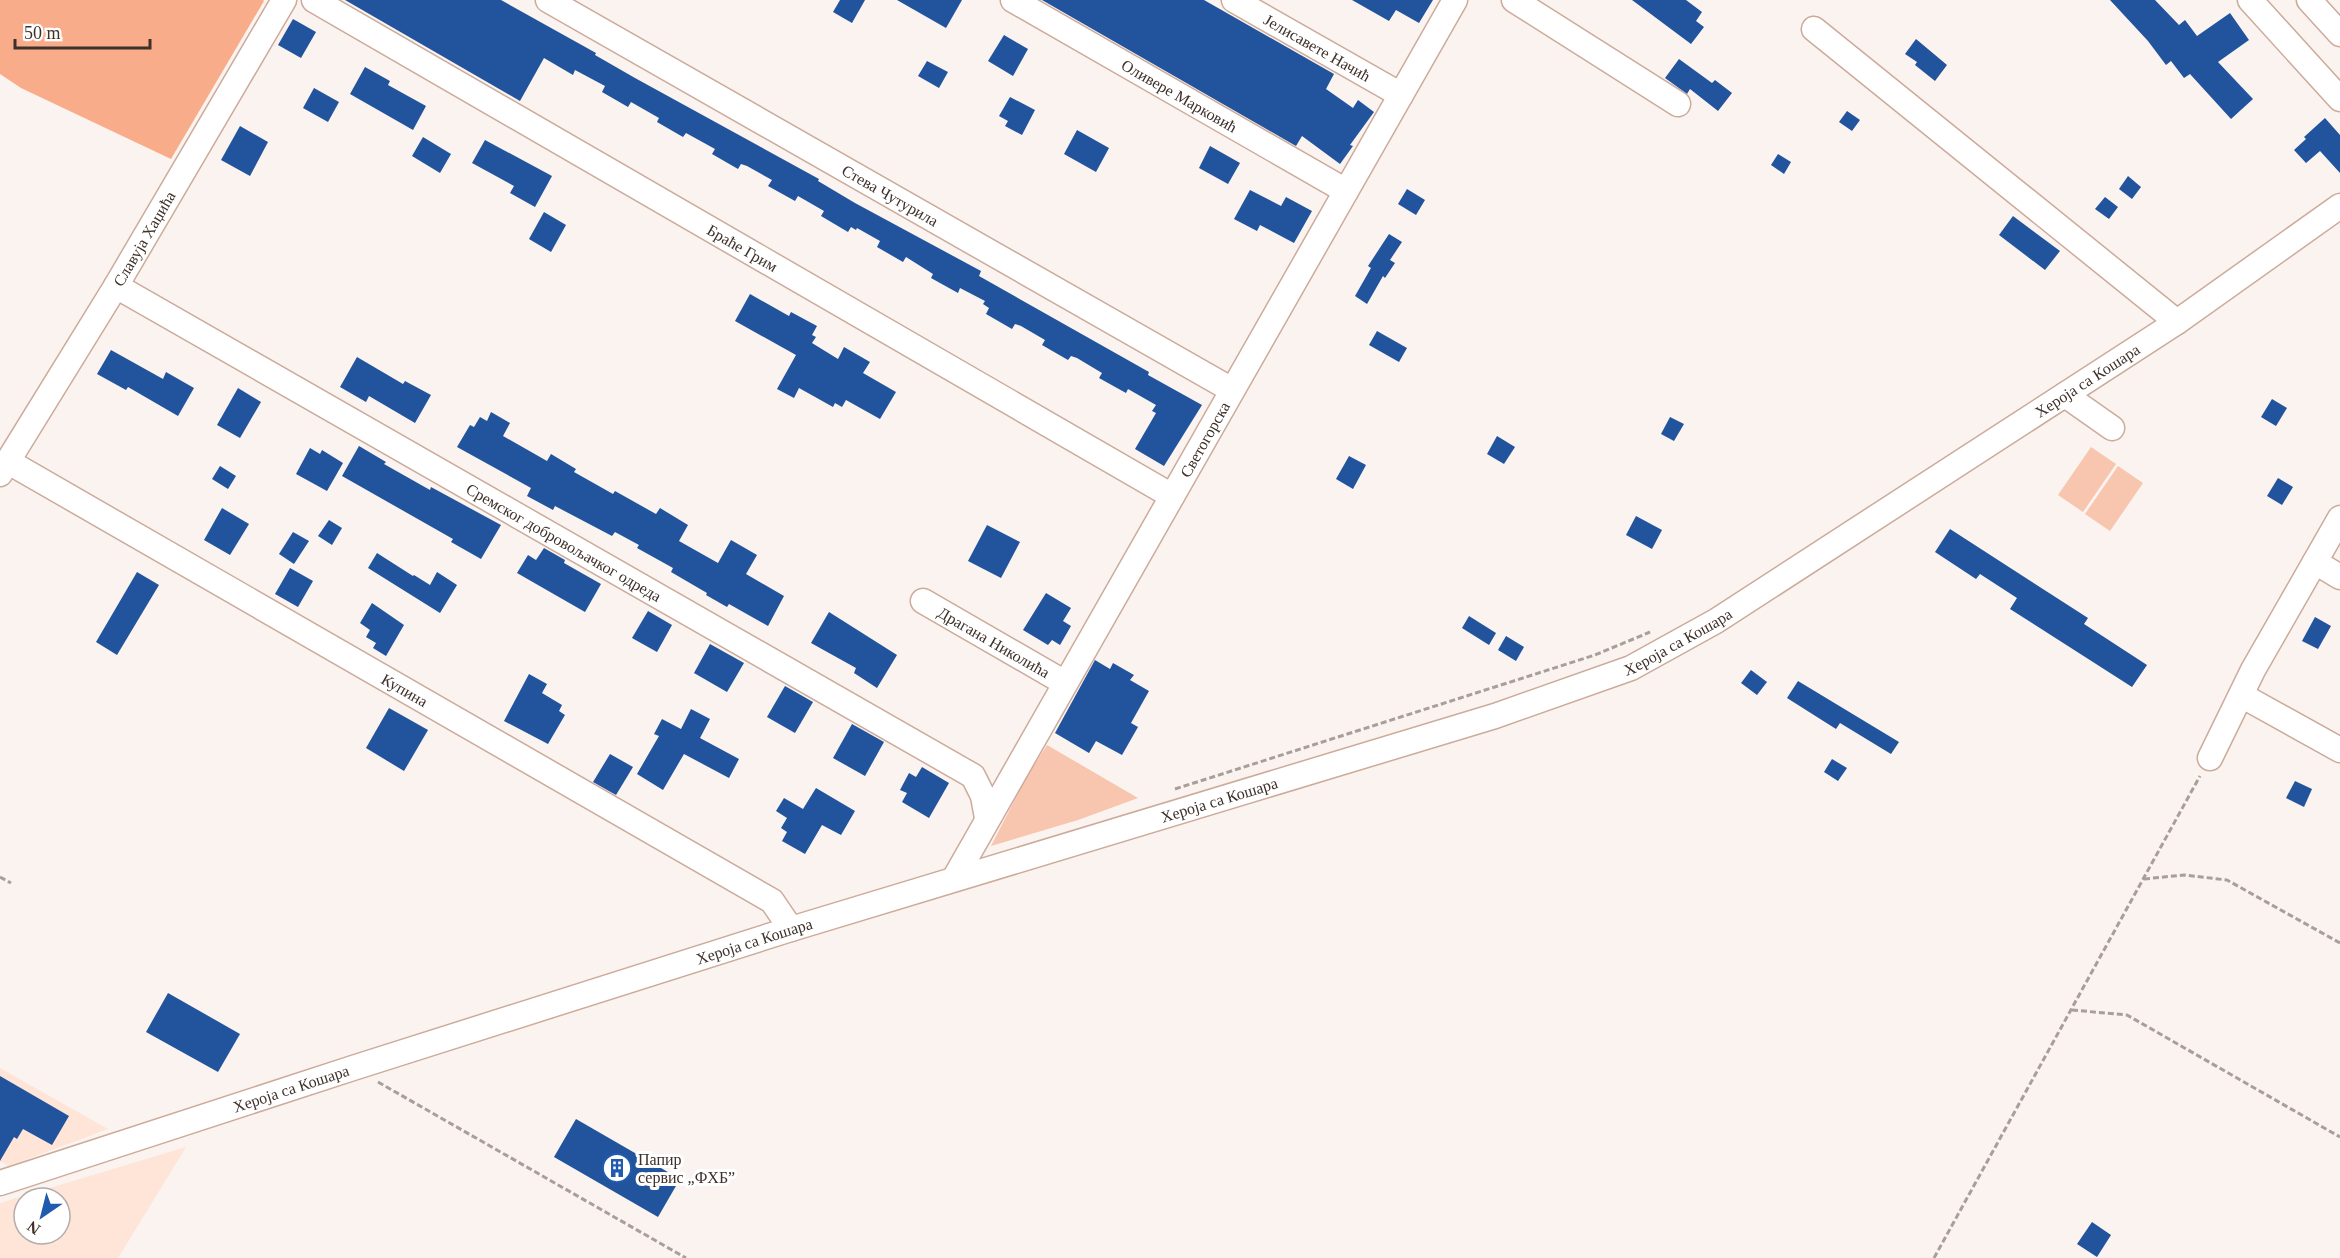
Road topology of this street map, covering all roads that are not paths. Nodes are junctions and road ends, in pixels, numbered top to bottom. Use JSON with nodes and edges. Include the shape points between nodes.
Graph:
{"nodes":[{"id":1,"x":284,"y":0,"type":"edge"},
{"id":2,"x":314,"y":0,"type":"edge"},
{"id":3,"x":548,"y":0,"type":"edge"},
{"id":4,"x":1013,"y":0,"type":"edge"},
{"id":5,"x":1234,"y":0,"type":"edge"},
{"id":6,"x":1455,"y":0,"type":"edge"},
{"id":7,"x":1514,"y":0,"type":"edge"},
{"id":8,"x":2250,"y":0,"type":"edge"},
{"id":9,"x":2309,"y":0,"type":"edge"},
{"id":10,"x":1814,"y":29,"type":"dead end"},
{"id":11,"x":2340,"y":34,"type":"edge"},
{"id":12,"x":1401,"y":94,"type":"junction"},
{"id":13,"x":2340,"y":99,"type":"edge"},
{"id":14,"x":1678,"y":104,"type":"dead end"},
{"id":15,"x":1346,"y":191,"type":"junction"},
{"id":16,"x":2340,"y":206,"type":"edge"},
{"id":17,"x":116,"y":286,"type":"junction"},
{"id":18,"x":2177,"y":322,"type":"junction"},
{"id":19,"x":1232,"y":390,"type":"junction"},
{"id":20,"x":2065,"y":395,"type":"junction"},
{"id":21,"x":2112,"y":428,"type":"dead end"},
{"id":22,"x":4,"y":468,"type":"edge"},
{"id":23,"x":1172,"y":496,"type":"junction"},
{"id":24,"x":2340,"y":518,"type":"edge"},
{"id":25,"x":2315,"y":562,"type":"junction"},
{"id":26,"x":2340,"y":577,"type":"edge"},
{"id":27,"x":923,"y":601,"type":"dead end"},
{"id":28,"x":1065,"y":683,"type":"junction"},
{"id":29,"x":2241,"y":695,"type":"junction"},
{"id":30,"x":2340,"y":750,"type":"edge"},
{"id":31,"x":2210,"y":758,"type":"road end"},
{"id":32,"x":987,"y":818,"type":"junction"},
{"id":33,"x":954,"y":879,"type":"junction"},
{"id":34,"x":791,"y":929,"type":"junction"},
{"id":35,"x":6,"y":1176,"type":"edge"}],
"edges":[{"from":1,"to":17,"type":"street","name":"Славуја Хаџића"},
{"from":2,"to":23,"type":"street","name":"Браће Грим"},
{"from":3,"to":19,"type":"street","name":"Стева Чутурила"},
{"from":4,"to":15,"type":"street","name":"Оливере Марковић"},
{"from":5,"to":12,"type":"street","name":"Јелисавете Начић"},
{"from":6,"to":12,"type":"street","name":"Светогорска"},
{"from":7,"to":14,"type":"street"},
{"from":8,"to":13,"type":"street"},
{"from":9,"to":11,"type":"street"},
{"from":10,"to":18,"type":"street"},
{"from":12,"to":15,"type":"street","name":"Светогорска"},
{"from":15,"to":19,"type":"street","name":"Светогорска"},
{"from":16,"to":18,"type":"street","name":"Хероја са Кошара"},
{"from":17,"to":22,"type":"street","name":"Славуја Хаџића"},
{"from":17,"to":32,"type":"street","name":"Сремског добровољачког одреда","via":[[973,776],[983,796]]},
{"from":18,"to":20,"type":"street","name":"Хероја са Кошара"},
{"from":19,"to":23,"type":"street","name":"Светогорска"},
{"from":20,"to":21,"type":"street"},
{"from":20,"to":33,"type":"street","name":"Хероја са Кошара","via":[[1716,621],[1631,668],[1495,716]]},
{"from":22,"to":34,"type":"street","name":"Купина","via":[[772,901]]},
{"from":23,"to":28,"type":"street","name":"Светогорска"},
{"from":24,"to":25,"type":"street"},
{"from":25,"to":26,"type":"street"},
{"from":25,"to":29,"type":"street"},
{"from":27,"to":28,"type":"street","name":"Драгана Николића"},
{"from":28,"to":32,"type":"street","name":"Светогорска"},
{"from":29,"to":30,"type":"street"},
{"from":29,"to":31,"type":"street"},
{"from":32,"to":33,"type":"street","name":"Светогорска"},
{"from":33,"to":34,"type":"street","name":"Хероја са Кошара"},
{"from":34,"to":35,"type":"street","name":"Хероја са Кошара"}]}
